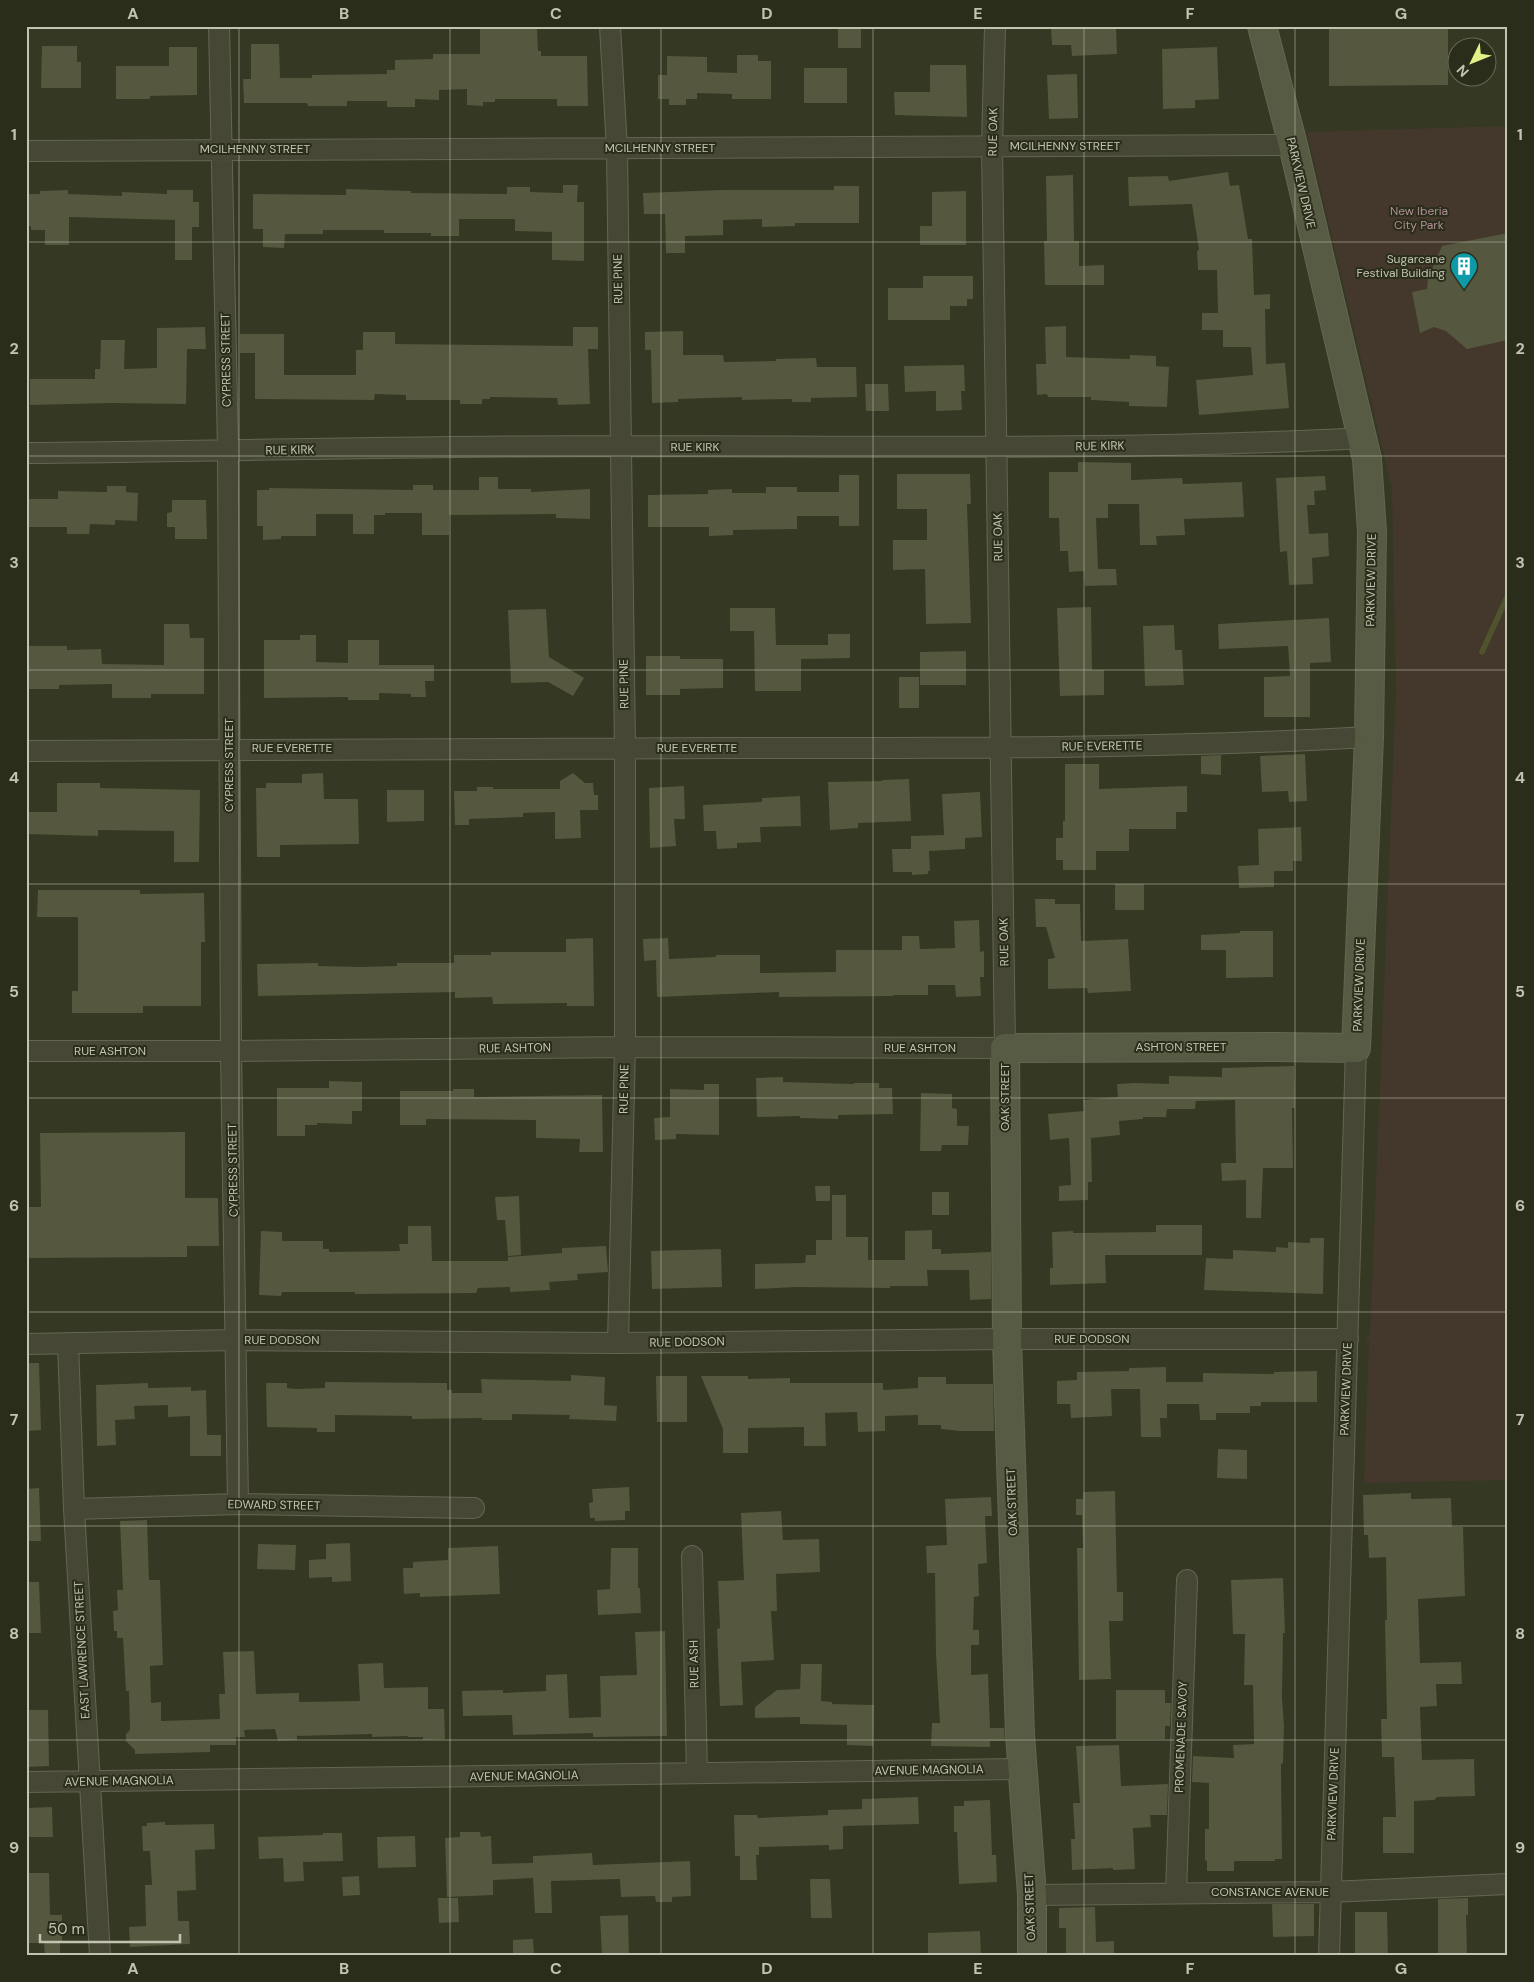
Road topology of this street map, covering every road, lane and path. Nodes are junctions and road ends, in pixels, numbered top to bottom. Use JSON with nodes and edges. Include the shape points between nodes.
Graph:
{"nodes":[{"id":1,"x":219,"y":26,"type":"edge"},
{"id":2,"x":610,"y":26,"type":"edge"},
{"id":3,"x":995,"y":26,"type":"edge"},
{"id":4,"x":1262,"y":26,"type":"edge"},
{"id":5,"x":1293,"y":145,"type":"junction"},
{"id":6,"x":992,"y":146,"type":"junction"},
{"id":7,"x":222,"y":149,"type":"junction"},
{"id":8,"x":617,"y":149,"type":"junction"},
{"id":9,"x":26,"y":151,"type":"edge"},
{"id":10,"x":1363,"y":438,"type":"junction"},
{"id":11,"x":620,"y":446,"type":"junction"},
{"id":12,"x":997,"y":448,"type":"junction"},
{"id":13,"x":228,"y":450,"type":"junction"},
{"id":14,"x":26,"y":453,"type":"edge"},
{"id":15,"x":1368,"y":737,"type":"junction"},
{"id":16,"x":625,"y":748,"type":"junction"},
{"id":17,"x":1001,"y":748,"type":"junction"},
{"id":18,"x":229,"y":749,"type":"junction"},
{"id":19,"x":26,"y":752,"type":"edge"},
{"id":20,"x":625,"y":1047,"type":"junction"},
{"id":21,"x":1005,"y":1048,"type":"junction"},
{"id":22,"x":1356,"y":1048,"type":"junction"},
{"id":23,"x":26,"y":1051,"type":"edge"},
{"id":24,"x":231,"y":1051,"type":"junction"},
{"id":25,"x":1007,"y":1339,"type":"junction"},
{"id":26,"x":1348,"y":1339,"type":"junction"},
{"id":27,"x":236,"y":1340,"type":"junction"},
{"id":28,"x":68,"y":1343,"type":"junction"},
{"id":29,"x":618,"y":1343,"type":"junction"},
{"id":30,"x":26,"y":1344,"type":"edge"},
{"id":31,"x":238,"y":1504,"type":"junction"},
{"id":32,"x":474,"y":1508,"type":"dead end"},
{"id":33,"x":74,"y":1509,"type":"junction"},
{"id":34,"x":692,"y":1556,"type":"dead end"},
{"id":35,"x":1187,"y":1580,"type":"dead end"},
{"id":36,"x":1022,"y":1769,"type":"junction"},
{"id":37,"x":697,"y":1773,"type":"junction"},
{"id":38,"x":26,"y":1782,"type":"edge"},
{"id":39,"x":89,"y":1782,"type":"junction"},
{"id":40,"x":1508,"y":1884,"type":"edge"},
{"id":41,"x":1330,"y":1892,"type":"junction"},
{"id":42,"x":1176,"y":1893,"type":"junction"},
{"id":43,"x":1032,"y":1896,"type":"junction"},
{"id":44,"x":100,"y":1956,"type":"edge"},
{"id":45,"x":1032,"y":1956,"type":"edge"},
{"id":46,"x":1329,"y":1956,"type":"edge"}],
"edges":[{"from":1,"to":7,"type":"street","name":"CYPRESS STREET"},
{"from":2,"to":8,"type":"street","name":"RUE PINE"},
{"from":3,"to":6,"type":"street","name":"RUE OAK"},
{"from":4,"to":5,"type":"main road","name":"PARKVIEW DRIVE"},
{"from":5,"to":6,"type":"street","name":"MCILHENNY STREET"},
{"from":5,"to":10,"type":"main road","name":"PARKVIEW DRIVE"},
{"from":6,"to":8,"type":"street","name":"MCILHENNY STREET"},
{"from":6,"to":12,"type":"street","name":"RUE OAK"},
{"from":7,"to":8,"type":"street","name":"MCILHENNY STREET"},
{"from":7,"to":9,"type":"street","name":"MCILHENNY STREET"},
{"from":7,"to":13,"type":"street","name":"CYPRESS STREET"},
{"from":8,"to":11,"type":"street","name":"RUE PINE"},
{"from":10,"to":12,"type":"street","name":"RUE KIRK"},
{"from":10,"to":15,"type":"main road","name":"PARKVIEW DRIVE","via":[[1372,531]]},
{"from":11,"to":12,"type":"street","name":"RUE KIRK"},
{"from":11,"to":13,"type":"street","name":"RUE KIRK"},
{"from":11,"to":16,"type":"street","name":"RUE PINE"},
{"from":12,"to":17,"type":"street","name":"RUE OAK"},
{"from":13,"to":14,"type":"street","name":"RUE KIRK"},
{"from":13,"to":18,"type":"street","name":"CYPRESS STREET"},
{"from":15,"to":17,"type":"street","name":"RUE EVERETTE"},
{"from":15,"to":22,"type":"main road","name":"PARKVIEW DRIVE"},
{"from":16,"to":17,"type":"street","name":"RUE EVERETTE"},
{"from":16,"to":18,"type":"street","name":"RUE EVERETTE"},
{"from":16,"to":20,"type":"street","name":"RUE PINE"},
{"from":17,"to":21,"type":"street","name":"RUE OAK"},
{"from":18,"to":19,"type":"street","name":"RUE EVERETTE"},
{"from":18,"to":24,"type":"street","name":"CYPRESS STREET"},
{"from":20,"to":21,"type":"street","name":"RUE ASHTON"},
{"from":20,"to":24,"type":"street","name":"RUE ASHTON"},
{"from":20,"to":29,"type":"street","name":"RUE PINE"},
{"from":21,"to":22,"type":"main road","name":"ASHTON STREET"},
{"from":21,"to":25,"type":"main road","name":"OAK STREET"},
{"from":22,"to":26,"type":"street","name":"PARKVIEW DRIVE"},
{"from":23,"to":24,"type":"street","name":"RUE ASHTON"},
{"from":24,"to":27,"type":"street","name":"CYPRESS STREET"},
{"from":25,"to":26,"type":"street","name":"RUE DODSON"},
{"from":25,"to":29,"type":"street","name":"RUE DODSON"},
{"from":25,"to":36,"type":"main road","name":"OAK STREET"},
{"from":26,"to":41,"type":"street","name":"PARKVIEW DRIVE"},
{"from":27,"to":28,"type":"street","name":"RUE DODSON"},
{"from":27,"to":29,"type":"street","name":"RUE DODSON"},
{"from":27,"to":31,"type":"street","name":"CYPRESS STREET"},
{"from":28,"to":30,"type":"street","name":"RUE DODSON"},
{"from":28,"to":33,"type":"street","name":"EAST LAWRENCE STREET"},
{"from":31,"to":32,"type":"street","name":"EDWARD STREET"},
{"from":31,"to":33,"type":"street","name":"EDWARD STREET"},
{"from":33,"to":39,"type":"street","name":"EAST LAWRENCE STREET"},
{"from":34,"to":37,"type":"street","name":"RUE ASH"},
{"from":35,"to":42,"type":"street","name":"PROMENADE SAVOY"},
{"from":36,"to":37,"type":"street","name":"AVENUE MAGNOLIA"},
{"from":36,"to":43,"type":"main road","name":"OAK STREET"},
{"from":37,"to":39,"type":"street","name":"AVENUE MAGNOLIA"},
{"from":38,"to":39,"type":"street","name":"AVENUE MAGNOLIA"},
{"from":39,"to":44,"type":"street","name":"EAST LAWRENCE STREET"},
{"from":40,"to":41,"type":"street","name":"CONSTANCE AVENUE"},
{"from":41,"to":42,"type":"street","name":"CONSTANCE AVENUE"},
{"from":41,"to":46,"type":"street","name":"PARKVIEW DRIVE"},
{"from":42,"to":43,"type":"street","name":"CONSTANCE AVENUE"},
{"from":43,"to":45,"type":"main road","name":"OAK STREET"}]}
